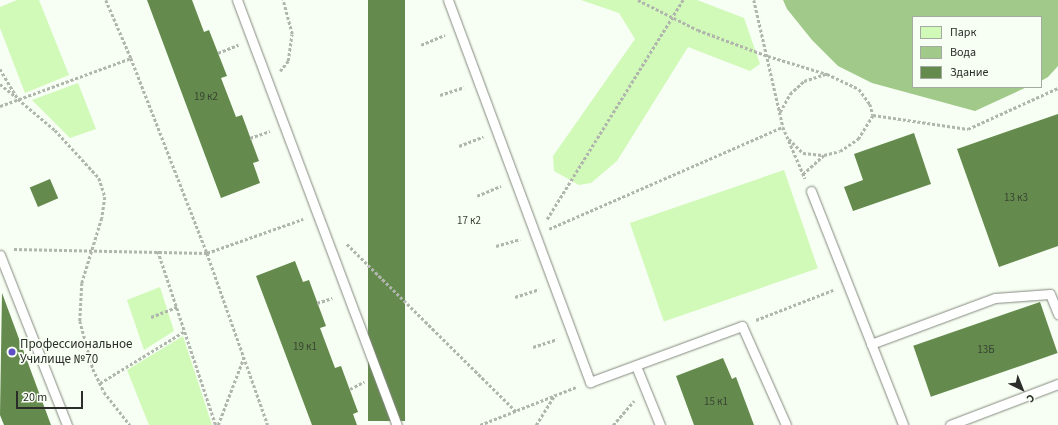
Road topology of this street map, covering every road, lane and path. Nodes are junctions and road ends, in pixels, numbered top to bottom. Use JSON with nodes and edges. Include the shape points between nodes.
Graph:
{"nodes":[{"id":1,"x":106,"y":0,"type":"edge"},
{"id":2,"x":237,"y":0,"type":"edge"},
{"id":3,"x":283,"y":0,"type":"edge"},
{"id":4,"x":448,"y":0,"type":"edge"},
{"id":5,"x":638,"y":0,"type":"edge"},
{"id":6,"x":683,"y":0,"type":"edge"},
{"id":7,"x":754,"y":0,"type":"edge"},
{"id":8,"x":672,"y":17,"type":"junction"},
{"id":9,"x":459,"y":30,"type":"junction"},
{"id":10,"x":252,"y":39,"type":"junction"},
{"id":11,"x":421,"y":45,"type":"dead end"},
{"id":12,"x":218,"y":53,"type":"dead end"},
{"id":13,"x":768,"y":56,"type":"junction"},
{"id":14,"x":132,"y":58,"type":"junction"},
{"id":15,"x":0,"y":69,"type":"edge"},
{"id":16,"x":827,"y":74,"type":"junction"},
{"id":17,"x":479,"y":81,"type":"junction"},
{"id":18,"x":0,"y":84,"type":"edge"},
{"id":19,"x":268,"y":84,"type":"junction"},
{"id":20,"x":1058,"y":88,"type":"edge"},
{"id":21,"x":440,"y":95,"type":"dead end"},
{"id":22,"x":18,"y":98,"type":"junction"},
{"id":23,"x":0,"y":106,"type":"edge"},
{"id":24,"x":780,"y":112,"type":"junction"},
{"id":25,"x":873,"y":115,"type":"junction"},
{"id":26,"x":284,"y":127,"type":"junction"},
{"id":27,"x":783,"y":127,"type":"junction"},
{"id":28,"x":498,"y":131,"type":"junction"},
{"id":29,"x":787,"y":137,"type":"junction"},
{"id":30,"x":250,"y":138,"type":"dead end"},
{"id":31,"x":459,"y":146,"type":"dead end"},
{"id":32,"x":824,"y":155,"type":"junction"},
{"id":33,"x":803,"y":174,"type":"junction"},
{"id":34,"x":516,"y":179,"type":"junction"},
{"id":35,"x":811,"y":191,"type":"joint"},
{"id":36,"x":477,"y":196,"type":"dead end"},
{"id":37,"x":317,"y":214,"type":"junction"},
{"id":38,"x":537,"y":234,"type":"junction"},
{"id":39,"x":345,"y":242,"type":"dead end"},
{"id":40,"x":496,"y":246,"type":"dead end"},
{"id":41,"x":8,"y":249,"type":"dead end"},
{"id":42,"x":91,"y":250,"type":"junction"},
{"id":43,"x":158,"y":251,"type":"junction"},
{"id":44,"x":207,"y":253,"type":"junction"},
{"id":45,"x":0,"y":255,"type":"edge"},
{"id":46,"x":555,"y":284,"type":"junction"},
{"id":47,"x":848,"y":284,"type":"junction"},
{"id":48,"x":515,"y":296,"type":"dead end"},
{"id":49,"x":177,"y":307,"type":"junction"},
{"id":50,"x":1058,"y":314,"type":"edge"},
{"id":51,"x":151,"y":317,"type":"dead end"},
{"id":52,"x":742,"y":326,"type":"junction"},
{"id":53,"x":185,"y":331,"type":"junction"},
{"id":54,"x":572,"y":333,"type":"junction"},
{"id":55,"x":871,"y":344,"type":"junction"},
{"id":56,"x":533,"y":347,"type":"dead end"},
{"id":57,"x":244,"y":357,"type":"junction"},
{"id":58,"x":636,"y":366,"type":"junction"},
{"id":59,"x":590,"y":382,"type":"junction"},
{"id":60,"x":100,"y":383,"type":"junction"},
{"id":61,"x":1058,"y":384,"type":"edge"},
{"id":62,"x":645,"y":389,"type":"junction"},
{"id":63,"x":555,"y":396,"type":"junction"},
{"id":64,"x":516,"y":411,"type":"junction"},
{"id":65,"x":67,"y":425,"type":"edge"},
{"id":66,"x":130,"y":425,"type":"edge"},
{"id":67,"x":217,"y":425,"type":"edge"},
{"id":68,"x":268,"y":425,"type":"edge"},
{"id":69,"x":397,"y":425,"type":"edge"},
{"id":70,"x":480,"y":425,"type":"edge"},
{"id":71,"x":536,"y":425,"type":"edge"},
{"id":72,"x":613,"y":425,"type":"edge"},
{"id":73,"x":660,"y":425,"type":"edge"},
{"id":74,"x":786,"y":425,"type":"edge"},
{"id":75,"x":903,"y":425,"type":"edge"},
{"id":76,"x":950,"y":425,"type":"edge"}],
"edges":[{"from":1,"to":14,"type":"path"},
{"from":2,"to":10,"type":"lane"},
{"from":3,"to":19,"type":"path","via":[[292,34],[288,61]]},
{"from":4,"to":9,"type":"lane"},
{"from":5,"to":8,"type":"path"},
{"from":6,"to":8,"type":"path"},
{"from":7,"to":13,"type":"path"},
{"from":8,"to":13,"type":"path","via":[[698,30]]},
{"from":8,"to":38,"type":"path"},
{"from":9,"to":11,"type":"path"},
{"from":9,"to":17,"type":"lane"},
{"from":10,"to":12,"type":"path"},
{"from":10,"to":19,"type":"lane"},
{"from":13,"to":16,"type":"path"},
{"from":13,"to":24,"type":"path"},
{"from":14,"to":22,"type":"path"},
{"from":14,"to":44,"type":"path"},
{"from":15,"to":22,"type":"path"},
{"from":16,"to":24,"type":"path","via":[[804,81],[790,94]]},
{"from":16,"to":25,"type":"path","via":[[859,89],[870,104]]},
{"from":17,"to":21,"type":"path"},
{"from":17,"to":28,"type":"lane"},
{"from":18,"to":22,"type":"path"},
{"from":19,"to":26,"type":"lane"},
{"from":20,"to":25,"type":"path","via":[[968,129]]},
{"from":22,"to":23,"type":"path"},
{"from":22,"to":42,"type":"path","via":[[55,130],[99,178],[104,197],[102,218]]},
{"from":24,"to":27,"type":"path"},
{"from":25,"to":32,"type":"path","via":[[858,139],[840,151]]},
{"from":26,"to":30,"type":"path"},
{"from":26,"to":37,"type":"lane"},
{"from":27,"to":29,"type":"path"},
{"from":27,"to":38,"type":"path"},
{"from":28,"to":31,"type":"path"},
{"from":28,"to":34,"type":"lane"},
{"from":29,"to":32,"type":"path","via":[[803,153]]},
{"from":29,"to":33,"type":"path"},
{"from":32,"to":33,"type":"path"},
{"from":33,"to":35,"type":"path"},
{"from":34,"to":36,"type":"path"},
{"from":34,"to":38,"type":"lane"},
{"from":35,"to":47,"type":"lane"},
{"from":37,"to":44,"type":"path"},
{"from":37,"to":69,"type":"lane"},
{"from":38,"to":40,"type":"path"},
{"from":38,"to":46,"type":"lane"},
{"from":39,"to":64,"type":"path"},
{"from":41,"to":42,"type":"path"},
{"from":42,"to":43,"type":"path"},
{"from":42,"to":60,"type":"path","via":[[82,283],[80,321],[91,364]]},
{"from":43,"to":44,"type":"path"},
{"from":43,"to":49,"type":"path"},
{"from":44,"to":57,"type":"path"},
{"from":45,"to":65,"type":"lane"},
{"from":46,"to":48,"type":"path"},
{"from":46,"to":54,"type":"lane"},
{"from":47,"to":52,"type":"path"},
{"from":47,"to":55,"type":"lane"},
{"from":49,"to":51,"type":"path"},
{"from":49,"to":53,"type":"path"},
{"from":50,"to":55,"type":"lane","via":[[1050,294],[995,298]]},
{"from":52,"to":58,"type":"lane"},
{"from":52,"to":74,"type":"lane"},
{"from":53,"to":60,"type":"path"},
{"from":53,"to":67,"type":"path"},
{"from":54,"to":56,"type":"path"},
{"from":54,"to":59,"type":"lane"},
{"from":55,"to":75,"type":"lane"},
{"from":57,"to":67,"type":"path"},
{"from":57,"to":68,"type":"path"},
{"from":58,"to":59,"type":"lane"},
{"from":58,"to":62,"type":"lane"},
{"from":59,"to":63,"type":"path"},
{"from":60,"to":66,"type":"path"},
{"from":61,"to":76,"type":"lane"},
{"from":62,"to":72,"type":"path"},
{"from":62,"to":73,"type":"lane"},
{"from":63,"to":64,"type":"path"},
{"from":63,"to":71,"type":"path"},
{"from":64,"to":70,"type":"path"}]}
